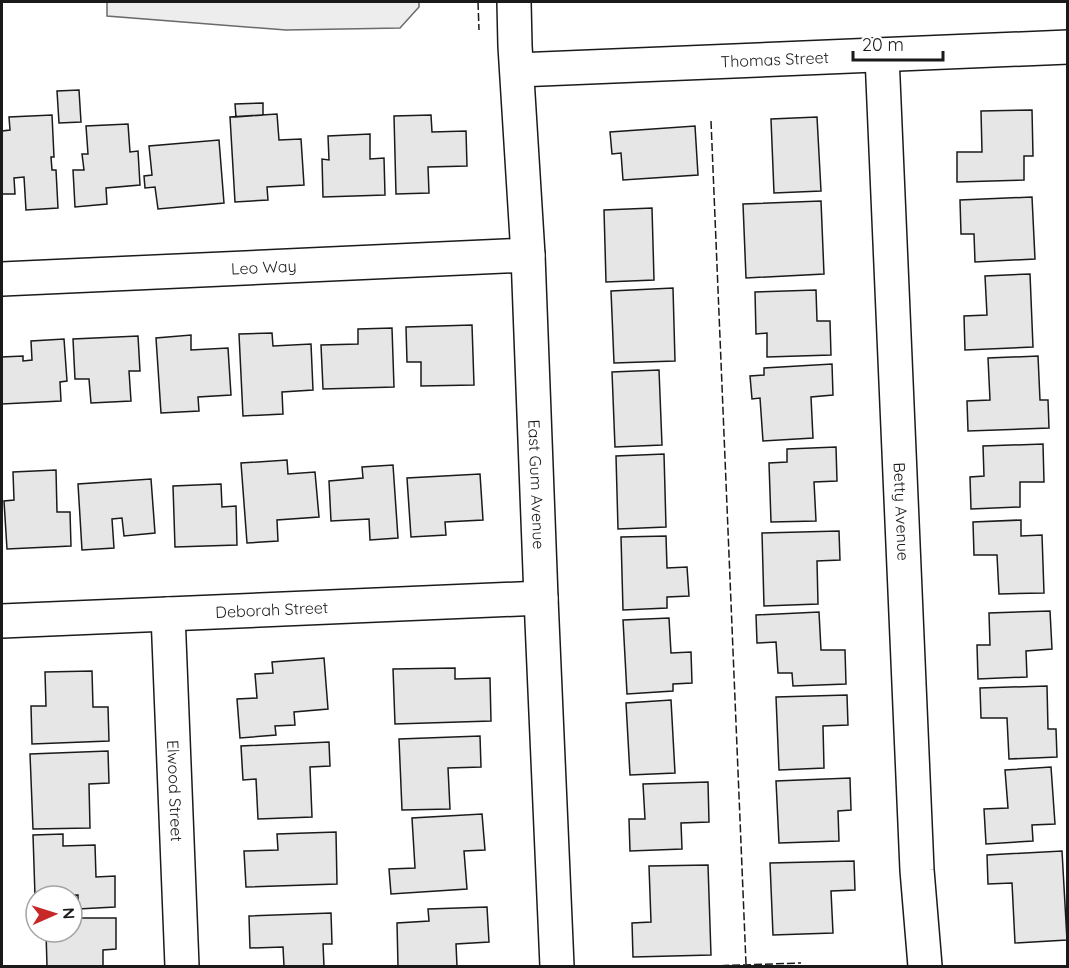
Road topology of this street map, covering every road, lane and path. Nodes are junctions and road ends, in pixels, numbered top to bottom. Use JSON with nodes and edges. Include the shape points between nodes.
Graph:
{"nodes":[{"id":1,"x":514,"y":2,"type":"edge"},
{"id":2,"x":1068,"y":47,"type":"edge"},
{"id":3,"x":882,"y":56,"type":"junction"},
{"id":4,"x":517,"y":70,"type":"junction"},
{"id":5,"x":528,"y":255,"type":"junction"},
{"id":6,"x":2,"y":279,"type":"edge"},
{"id":7,"x":541,"y":598,"type":"junction"},
{"id":8,"x":168,"y":615,"type":"junction"},
{"id":9,"x":2,"y":621,"type":"edge"},
{"id":10,"x":182,"y":966,"type":"edge"},
{"id":11,"x":557,"y":966,"type":"edge"},
{"id":12,"x":925,"y":966,"type":"edge"}],
"edges":[{"from":1,"to":4,"type":"street","name":"East Gum Avenue"},
{"from":2,"to":3,"type":"street","name":"Thomas Street"},
{"from":3,"to":4,"type":"street","name":"Thomas Street"},
{"from":3,"to":12,"type":"street","name":"Betty Avenue","via":[[917,870]]},
{"from":4,"to":5,"type":"street","name":"East Gum Avenue"},
{"from":5,"to":6,"type":"street","name":"Leo Way"},
{"from":5,"to":7,"type":"street","name":"East Gum Avenue"},
{"from":7,"to":8,"type":"street","name":"Deborah Street"},
{"from":7,"to":11,"type":"street","name":"East Gum Avenue"},
{"from":8,"to":9,"type":"street","name":"Deborah Street"},
{"from":8,"to":10,"type":"street","name":"Elwood Street"}]}
